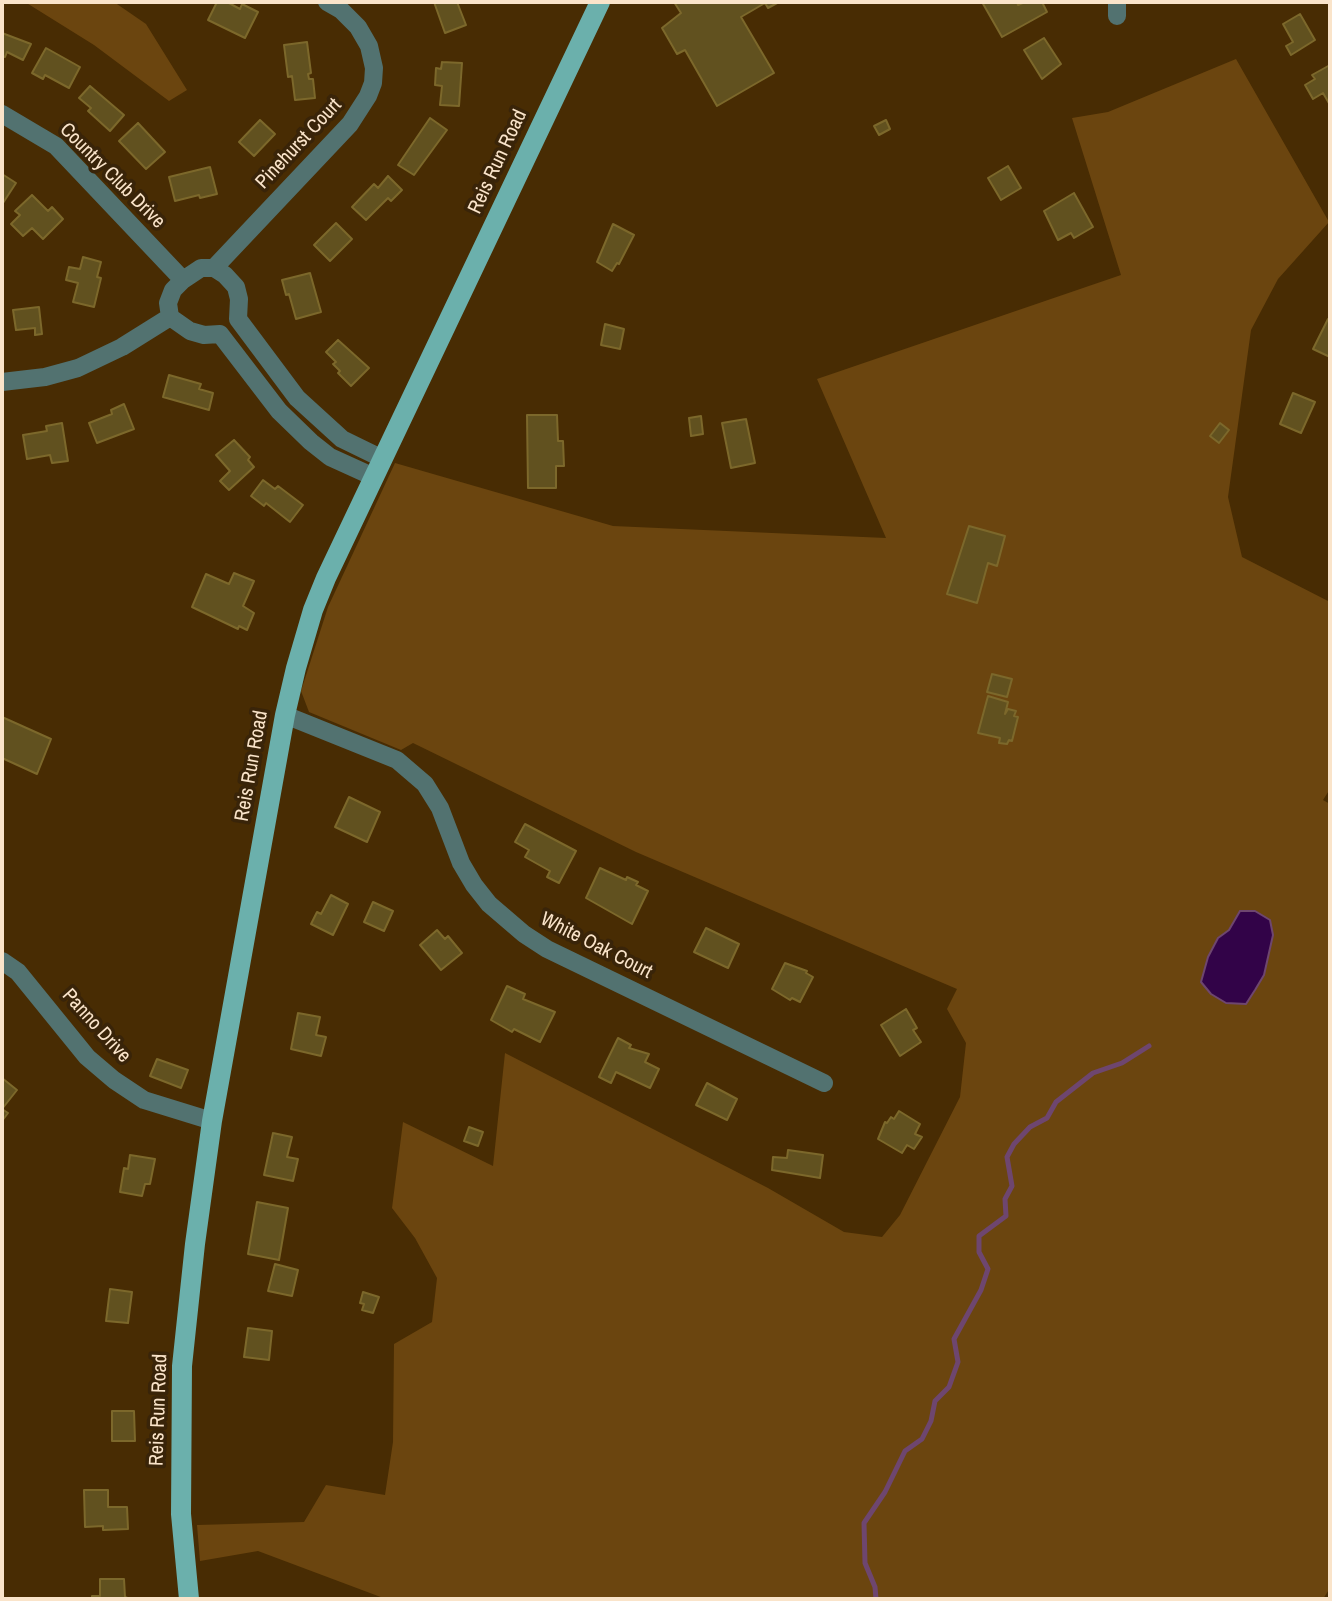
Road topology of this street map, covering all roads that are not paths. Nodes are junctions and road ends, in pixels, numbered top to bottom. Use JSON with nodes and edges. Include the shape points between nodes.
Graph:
{"nodes":[{"id":1,"x":327,"y":2,"type":"edge"},
{"id":2,"x":600,"y":2,"type":"edge"},
{"id":3,"x":2,"y":114,"type":"edge"},
{"id":4,"x":214,"y":268,"type":"junction"},
{"id":5,"x":183,"y":280,"type":"junction"},
{"id":6,"x":170,"y":317,"type":"junction"},
{"id":7,"x":238,"y":319,"type":"junction"},
{"id":8,"x":220,"y":334,"type":"junction"},
{"id":9,"x":2,"y":382,"type":"edge"},
{"id":10,"x":378,"y":468,"type":"junction"},
{"id":11,"x":285,"y":715,"type":"junction"},
{"id":12,"x":2,"y":961,"type":"edge"},
{"id":13,"x":824,"y":1083,"type":"dead end"},
{"id":14,"x":212,"y":1121,"type":"junction"},
{"id":15,"x":189,"y":1599,"type":"edge"}],
"edges":[{"from":1,"to":4,"type":"street","name":"Pinehurst Court","via":[[358,27],[369,46],[374,68],[368,96],[350,124]]},
{"from":2,"to":10,"type":"main road","name":"Reis Run Road"},
{"from":3,"to":5,"type":"street","name":"Country Club Drive","via":[[56,146]]},
{"from":4,"to":5,"type":"street","via":[[191,272]]},
{"from":4,"to":7,"type":"street","via":[[236,287]]},
{"from":5,"to":6,"type":"street","via":[[168,303]]},
{"from":6,"to":8,"type":"street","via":[[190,331]]},
{"from":6,"to":9,"type":"street","via":[[78,368]]},
{"from":7,"to":8,"type":"street"},
{"from":7,"to":10,"type":"street","via":[[307,408]]},
{"from":8,"to":10,"type":"street","via":[[279,411],[311,442],[330,457]]},
{"from":10,"to":11,"type":"main road","name":"Reis Run Road","via":[[313,610]]},
{"from":11,"to":13,"type":"street","name":"White Oak Court","via":[[397,760],[425,784],[474,885],[524,934]]},
{"from":11,"to":14,"type":"main road","name":"Reis Run Road"},
{"from":12,"to":14,"type":"street","name":"Panno Drive","via":[[18,972],[87,1057],[114,1080],[144,1100]]},
{"from":14,"to":15,"type":"main road","name":"Reis Run Road","via":[[182,1366],[181,1514]]}]}
